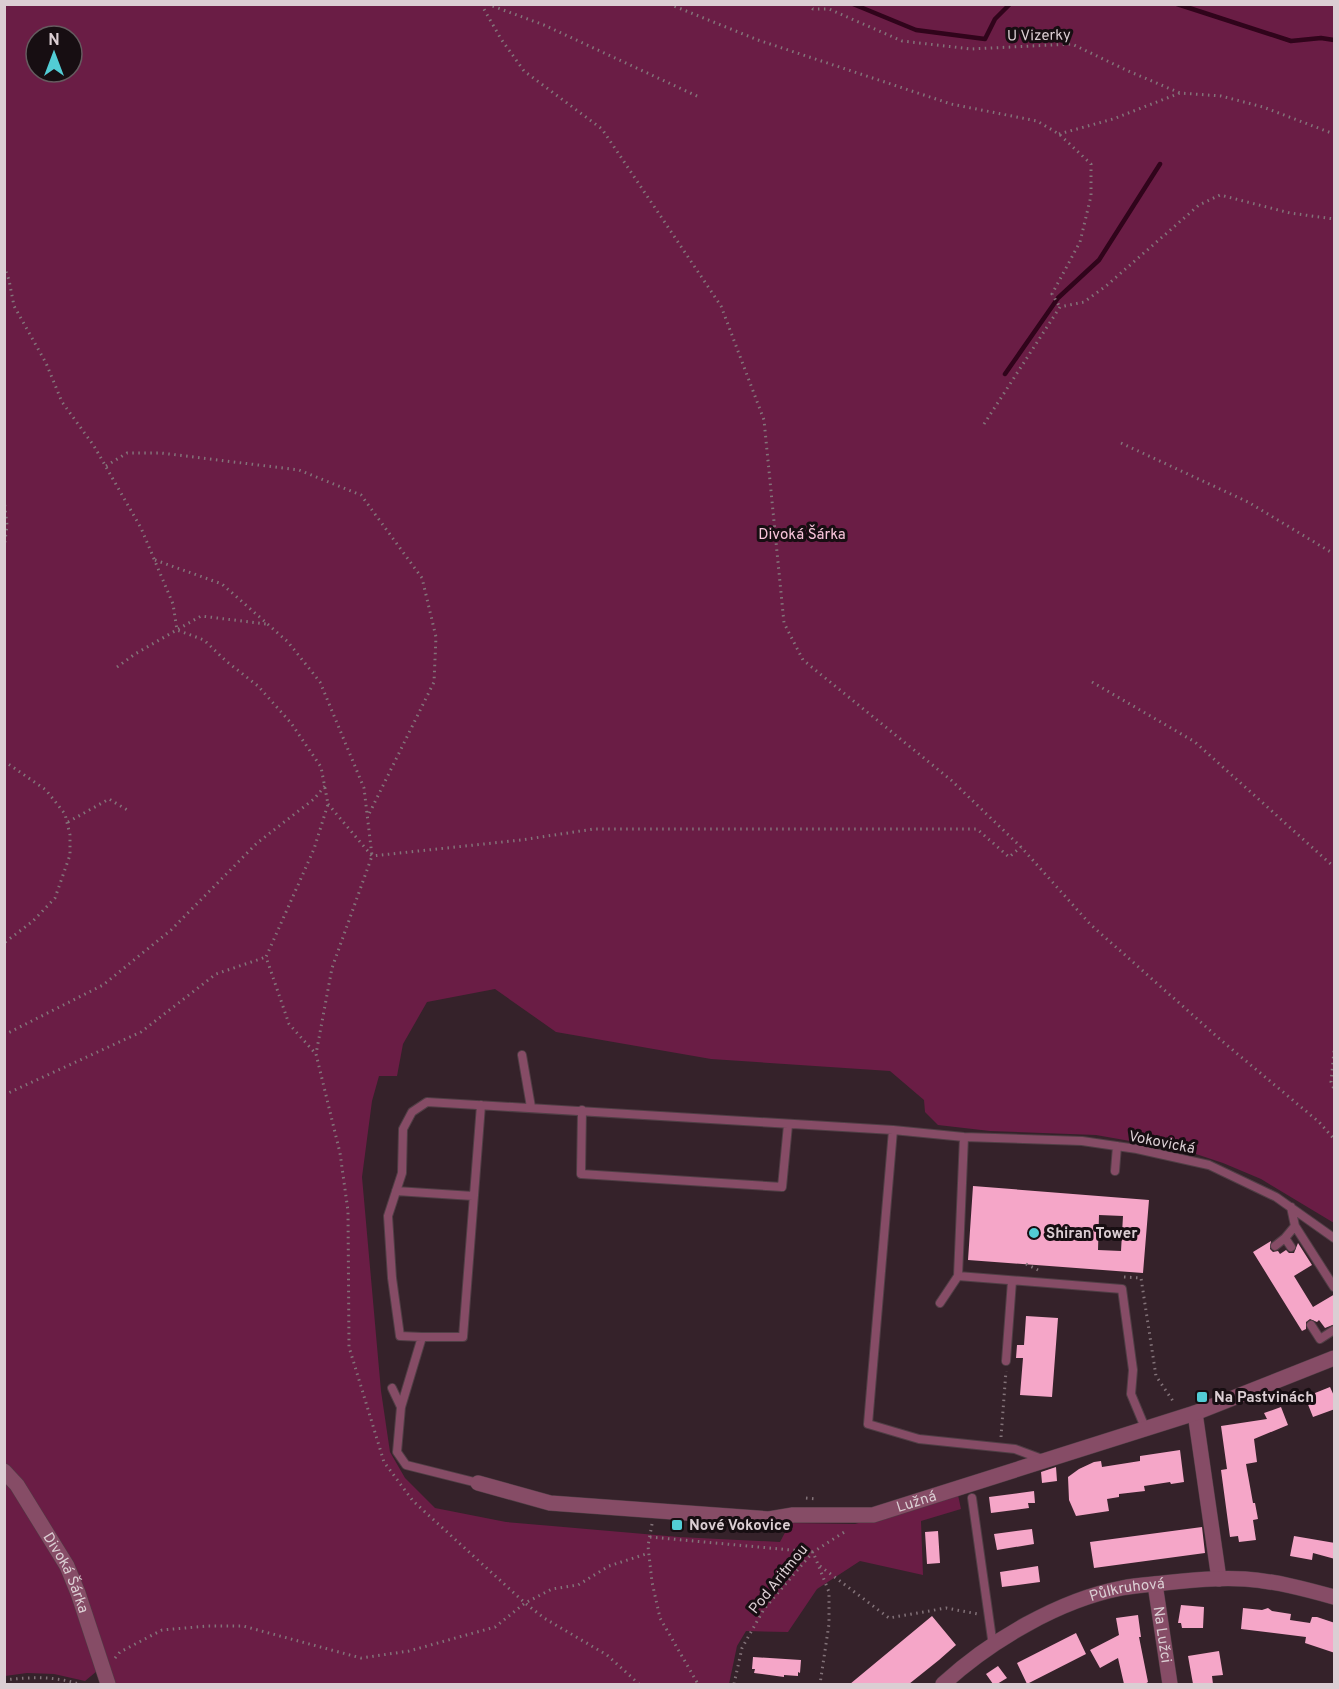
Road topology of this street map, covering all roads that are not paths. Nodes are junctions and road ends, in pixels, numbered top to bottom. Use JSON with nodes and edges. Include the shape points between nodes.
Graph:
{"nodes":[{"id":1,"x":522,"y":1055,"type":"dead end"},
{"id":2,"x":481,"y":1105,"type":"junction"},
{"id":3,"x":531,"y":1107,"type":"junction"},
{"id":4,"x":582,"y":1110,"type":"junction"},
{"id":5,"x":788,"y":1125,"type":"junction"},
{"id":6,"x":892,"y":1130,"type":"junction"},
{"id":7,"x":964,"y":1137,"type":"junction"},
{"id":8,"x":1117,"y":1146,"type":"junction"},
{"id":9,"x":1115,"y":1171,"type":"dead end"},
{"id":10,"x":396,"y":1191,"type":"junction"},
{"id":11,"x":473,"y":1196,"type":"junction"},
{"id":12,"x":1291,"y":1207,"type":"junction"},
{"id":13,"x":1295,"y":1226,"type":"junction"},
{"id":14,"x":1285,"y":1238,"type":"junction"},
{"id":15,"x":1335,"y":1238,"type":"edge"},
{"id":16,"x":1275,"y":1246,"type":"dead end"},
{"id":17,"x":1291,"y":1247,"type":"dead end"},
{"id":18,"x":958,"y":1276,"type":"junction"},
{"id":19,"x":1012,"y":1281,"type":"junction"},
{"id":20,"x":1335,"y":1287,"type":"edge"},
{"id":21,"x":940,"y":1303,"type":"dead end"},
{"id":22,"x":1311,"y":1325,"type":"dead end"},
{"id":23,"x":1335,"y":1330,"type":"edge"},
{"id":24,"x":422,"y":1337,"type":"junction"},
{"id":25,"x":1335,"y":1358,"type":"edge"},
{"id":26,"x":1006,"y":1361,"type":"road end"},
{"id":27,"x":392,"y":1388,"type":"dead end"},
{"id":28,"x":401,"y":1407,"type":"junction"},
{"id":29,"x":1195,"y":1413,"type":"junction"},
{"id":30,"x":1146,"y":1430,"type":"junction"},
{"id":31,"x":1047,"y":1460,"type":"junction"},
{"id":32,"x":4,"y":1471,"type":"edge"},
{"id":33,"x":478,"y":1484,"type":"joint"},
{"id":34,"x":972,"y":1498,"type":"dead end"},
{"id":35,"x":1219,"y":1579,"type":"junction"},
{"id":36,"x":1155,"y":1584,"type":"junction"},
{"id":37,"x":1335,"y":1597,"type":"edge"},
{"id":38,"x":993,"y":1646,"type":"junction"},
{"id":39,"x":108,"y":1684,"type":"edge"},
{"id":40,"x":943,"y":1684,"type":"edge"},
{"id":41,"x":1170,"y":1684,"type":"edge"}],
"edges":[{"from":1,"to":3,"type":"lane"},
{"from":2,"to":3,"type":"lane","name":"Vokovická"},
{"from":2,"to":10,"type":"lane","name":"Vokovická","via":[[427,1102],[412,1112],[403,1130],[402,1173]]},
{"from":2,"to":11,"type":"lane"},
{"from":3,"to":4,"type":"lane","name":"Vokovická"},
{"from":4,"to":5,"type":"lane","name":"Vokovická"},
{"from":4,"to":5,"type":"lane","via":[[581,1174],[782,1187]]},
{"from":5,"to":6,"type":"lane","name":"Vokovická"},
{"from":6,"to":7,"type":"lane","name":"Vokovická"},
{"from":6,"to":31,"type":"lane","via":[[868,1424],[919,1439],[1015,1449]]},
{"from":7,"to":8,"type":"lane","name":"Vokovická"},
{"from":7,"to":18,"type":"lane"},
{"from":8,"to":9,"type":"lane"},
{"from":8,"to":12,"type":"lane","name":"Vokovická","via":[[1209,1165]]},
{"from":10,"to":11,"type":"lane"},
{"from":10,"to":24,"type":"lane","name":"Vokovická","via":[[388,1216],[400,1336]]},
{"from":11,"to":24,"type":"lane","via":[[463,1337]]},
{"from":12,"to":13,"type":"lane"},
{"from":12,"to":15,"type":"lane","name":"Vokovická"},
{"from":13,"to":14,"type":"lane"},
{"from":13,"to":20,"type":"lane"},
{"from":14,"to":16,"type":"lane"},
{"from":14,"to":17,"type":"lane"},
{"from":18,"to":19,"type":"lane"},
{"from":18,"to":21,"type":"lane"},
{"from":19,"to":26,"type":"lane"},
{"from":19,"to":30,"type":"lane","via":[[1122,1289],[1133,1370],[1131,1394]]},
{"from":22,"to":23,"type":"lane","via":[[1320,1339]]},
{"from":24,"to":28,"type":"lane"},
{"from":25,"to":29,"type":"street","name":"Lužná"},
{"from":27,"to":28,"type":"lane"},
{"from":28,"to":33,"type":"lane","via":[[397,1452],[406,1465]]},
{"from":29,"to":30,"type":"street","name":"Lužná"},
{"from":29,"to":35,"type":"street"},
{"from":30,"to":31,"type":"street","name":"Lužná"},
{"from":31,"to":33,"type":"street","name":"Lužná","via":[[873,1515],[793,1515],[769,1519],[550,1503]]},
{"from":32,"to":39,"type":"street","name":"Divoká Šárka","via":[[17,1485],[67,1566]]},
{"from":34,"to":38,"type":"lane"},
{"from":35,"to":36,"type":"street","name":"Půlkruhová"},
{"from":35,"to":37,"type":"street","name":"Půlkruhová","via":[[1272,1582]]},
{"from":36,"to":38,"type":"street","name":"Půlkruhová","via":[[1122,1588],[1056,1610]]},
{"from":36,"to":41,"type":"street","name":"Na Lužci"},
{"from":38,"to":40,"type":"street","name":"Půlkruhová"}]}
